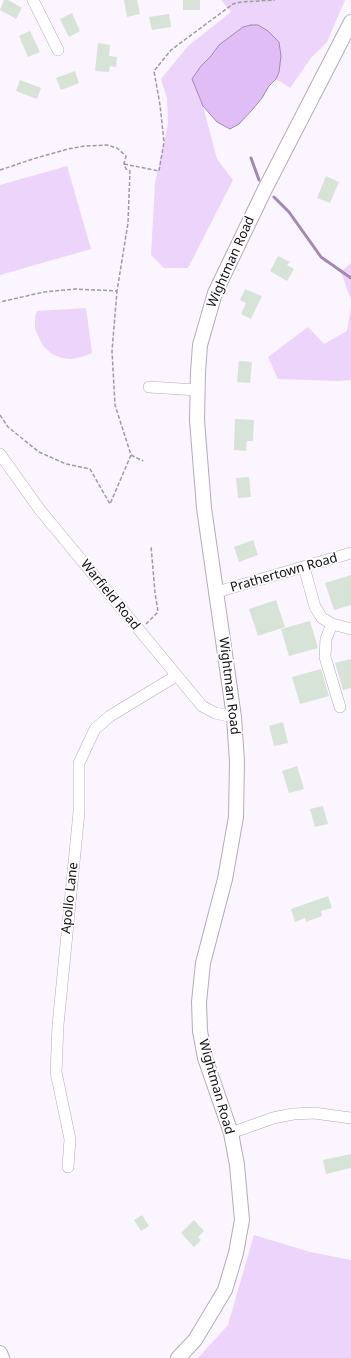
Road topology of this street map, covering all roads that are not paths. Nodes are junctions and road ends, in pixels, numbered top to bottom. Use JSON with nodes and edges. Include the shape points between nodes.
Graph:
{"nodes":[{"id":1,"x":33,"y":0,"type":"edge"},
{"id":2,"x":351,"y":22,"type":"edge"},
{"id":3,"x":58,"y":50,"type":"dead end"},
{"id":4,"x":150,"y":387,"type":"dead end"},
{"id":5,"x":197,"y":390,"type":"junction"},
{"id":6,"x":0,"y":454,"type":"edge"},
{"id":7,"x":351,"y":553,"type":"edge"},
{"id":8,"x":304,"y":567,"type":"junction"},
{"id":9,"x":217,"y":592,"type":"junction"},
{"id":10,"x":332,"y":624,"type":"junction"},
{"id":11,"x":351,"y":629,"type":"edge"},
{"id":12,"x":176,"y":676,"type":"junction"},
{"id":13,"x":340,"y":707,"type":"dead end"},
{"id":14,"x":234,"y":717,"type":"junction"},
{"id":15,"x":351,"y":1118,"type":"edge"},
{"id":16,"x":231,"y":1133,"type":"junction"},
{"id":17,"x":68,"y":1167,"type":"dead end"},
{"id":18,"x":0,"y":1353,"type":"edge"},
{"id":19,"x":2,"y":1358,"type":"edge"},
{"id":20,"x":178,"y":1358,"type":"edge"}],
"edges":[{"from":1,"to":3,"type":"street"},
{"from":2,"to":5,"type":"main road","name":"Wightman Road","via":[[215,293],[200,345]]},
{"from":4,"to":5,"type":"street"},
{"from":5,"to":9,"type":"main road","name":"Wightman Road","via":[[204,508]]},
{"from":6,"to":12,"type":"street","name":"Warfield Road","via":[[40,510]]},
{"from":7,"to":8,"type":"street","name":"Prathertown Road"},
{"from":8,"to":9,"type":"street","name":"Prathertown Road"},
{"from":8,"to":10,"type":"street","via":[[315,607],[322,618]]},
{"from":9,"to":14,"type":"main road","name":"Wightman Road"},
{"from":10,"to":11,"type":"street"},
{"from":10,"to":13,"type":"street","via":[[326,639],[325,657]]},
{"from":12,"to":14,"type":"street","name":"Warfield Road","via":[[202,706],[214,713]]},
{"from":12,"to":17,"type":"street","name":"Apollo Lane","via":[[110,716],[95,729],[79,763],[79,812],[58,1025],[56,1072],[70,1139]]},
{"from":14,"to":16,"type":"main road","name":"Wightman Road","via":[[237,762],[236,817],[224,879],[202,963],[199,1002],[200,1031],[205,1058]]},
{"from":15,"to":16,"type":"street","via":[[314,1113],[293,1114],[273,1118]]},
{"from":16,"to":20,"type":"main road","name":"Wightman Road","via":[[242,1220],[236,1253],[226,1290],[195,1340]]},
{"from":18,"to":19,"type":"main road"}]}
